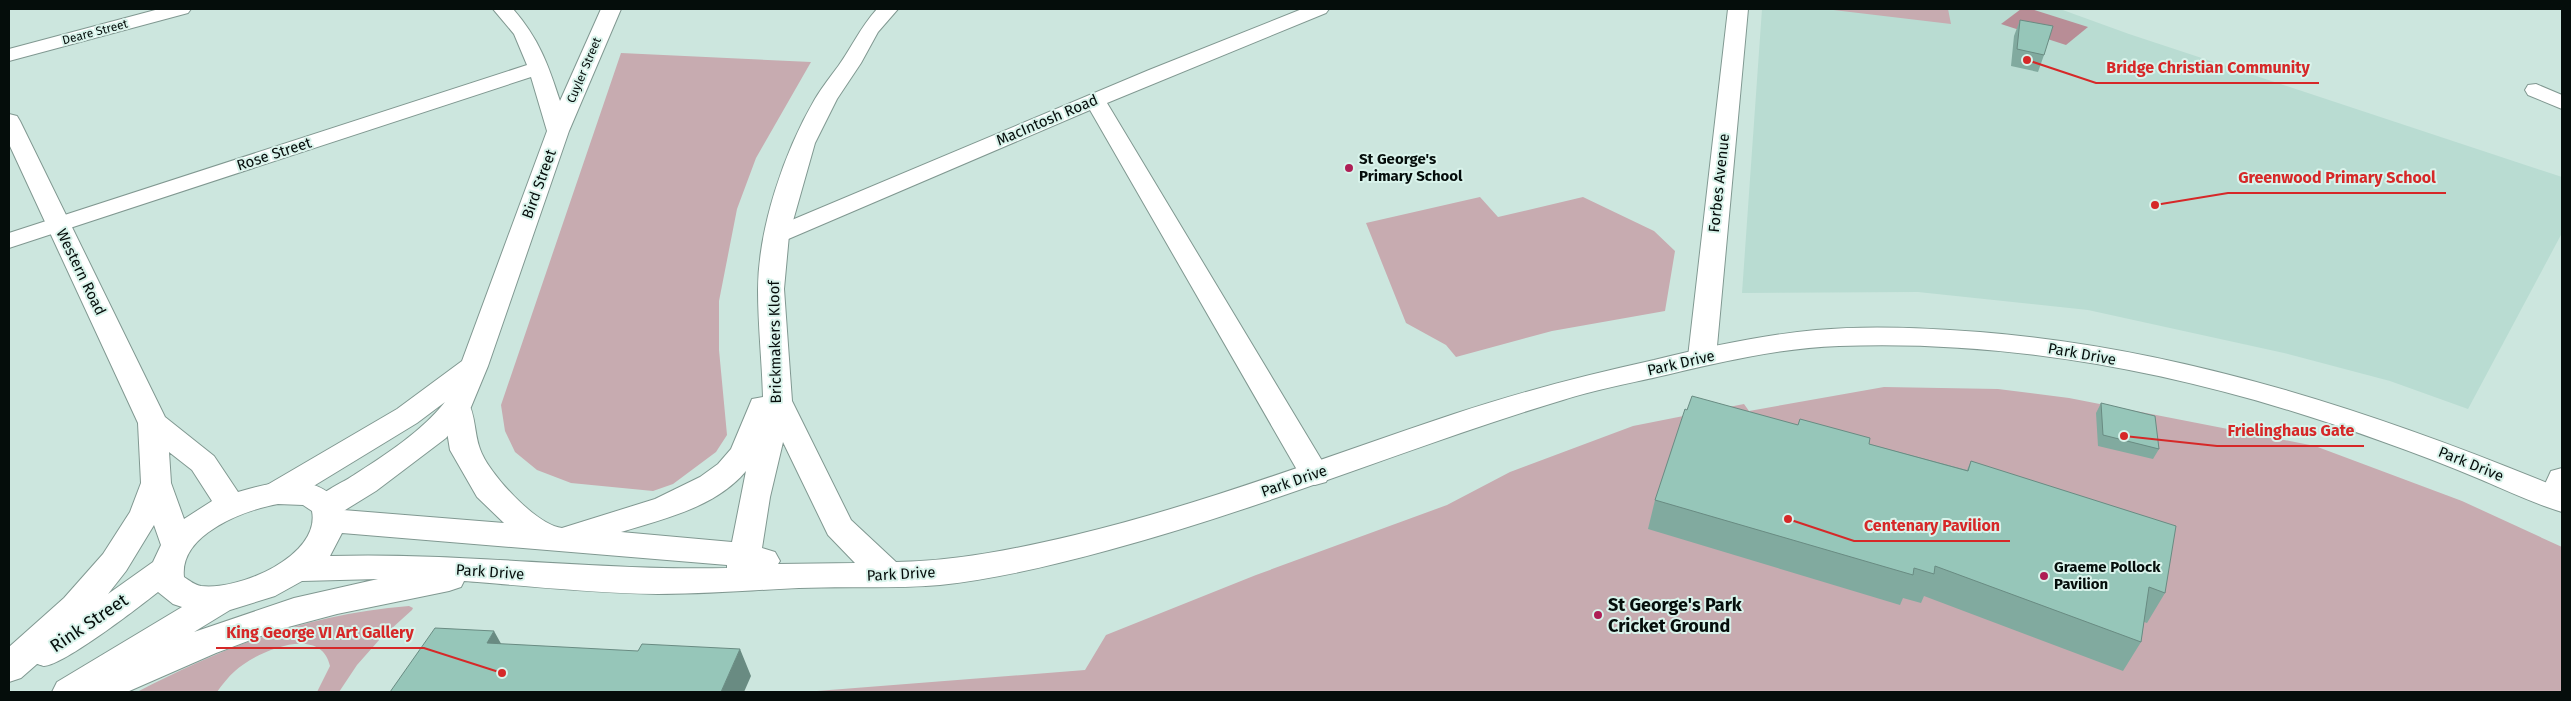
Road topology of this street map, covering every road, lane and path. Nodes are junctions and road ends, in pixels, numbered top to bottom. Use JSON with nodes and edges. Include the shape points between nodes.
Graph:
{"nodes":[{"id":1,"x":181,"y":9,"type":"edge"},
{"id":2,"x":503,"y":9,"type":"edge"},
{"id":3,"x":610,"y":9,"type":"edge"},
{"id":4,"x":888,"y":9,"type":"edge"},
{"id":5,"x":1319,"y":9,"type":"edge"},
{"id":6,"x":1738,"y":9,"type":"edge"},
{"id":7,"x":9,"y":55,"type":"edge"},
{"id":8,"x":539,"y":68,"type":"junction"},
{"id":9,"x":2536,"y":90,"type":"dead end"},
{"id":10,"x":1095,"y":100,"type":"junction"},
{"id":11,"x":2562,"y":103,"type":"edge"},
{"id":12,"x":9,"y":121,"type":"edge"},
{"id":13,"x":558,"y":131,"type":"junction"},
{"id":14,"x":58,"y":224,"type":"junction"},
{"id":15,"x":777,"y":235,"type":"junction"},
{"id":16,"x":9,"y":241,"type":"edge"},
{"id":17,"x":776,"y":357,"type":"junction"},
{"id":18,"x":1702,"y":357,"type":"junction"},
{"id":19,"x":474,"y":366,"type":"junction"},
{"id":20,"x":778,"y":401,"type":"junction"},
{"id":21,"x":457,"y":407,"type":"junction"},
{"id":22,"x":153,"y":423,"type":"junction"},
{"id":23,"x":1315,"y":474,"type":"junction"},
{"id":24,"x":156,"y":483,"type":"junction"},
{"id":25,"x":2559,"y":492,"type":"edge"},
{"id":26,"x":278,"y":493,"type":"junction"},
{"id":27,"x":231,"y":506,"type":"junction"},
{"id":28,"x":328,"y":514,"type":"junction"},
{"id":29,"x":551,"y":537,"type":"junction"},
{"id":30,"x":172,"y":558,"type":"junction"},
{"id":31,"x":744,"y":567,"type":"junction"},
{"id":32,"x":296,"y":569,"type":"junction"},
{"id":33,"x":482,"y":571,"type":"junction"},
{"id":34,"x":890,"y":577,"type":"junction"},
{"id":35,"x":221,"y":599,"type":"junction"},
{"id":36,"x":9,"y":668,"type":"edge"},
{"id":37,"x":9,"y":674,"type":"edge"},
{"id":38,"x":70,"y":692,"type":"edge"},
{"id":39,"x":93,"y":692,"type":"edge"}],
"edges":[{"from":1,"to":7,"type":"street","name":"Deare Street"},
{"from":2,"to":8,"type":"street","name":"Bird Street","via":[[523,33]]},
{"from":3,"to":13,"type":"street","name":"Cuyler Street"},
{"from":4,"to":15,"type":"street","name":"Brickmakers Kloof","via":[[869,30],[826,99],[804,143]]},
{"from":5,"to":10,"type":"street","name":"MacIntosh Road"},
{"from":6,"to":18,"type":"street","name":"Forbes Avenue"},
{"from":8,"to":13,"type":"street","name":"Bird Street"},
{"from":8,"to":14,"type":"street","name":"Rose Street"},
{"from":9,"to":11,"type":"street"},
{"from":10,"to":15,"type":"street","name":"MacIntosh Road"},
{"from":10,"to":23,"type":"street"},
{"from":12,"to":14,"type":"street","name":"Western Road"},
{"from":13,"to":19,"type":"street","name":"Bird Street"},
{"from":14,"to":16,"type":"street","name":"Rose Street"},
{"from":14,"to":22,"type":"street","name":"Western Road"},
{"from":15,"to":17,"type":"street","name":"Brickmakers Kloof","via":[[771,289]]},
{"from":17,"to":20,"type":"street","name":"Brickmakers Kloof"},
{"from":17,"to":29,"type":"street","via":[[755,431],[742,457],[722,476],[690,497],[644,514]]},
{"from":18,"to":23,"type":"street","name":"Park Drive","via":[[1555,392]]},
{"from":18,"to":25,"type":"street","name":"Park Drive","via":[[1835,337],[1937,337],[2043,347],[2184,373],[2322,410]]},
{"from":19,"to":21,"type":"street","name":"Bird Street"},
{"from":19,"to":26,"type":"street","via":[[407,416]]},
{"from":20,"to":31,"type":"street","name":"Brickmakers Kloof","via":[[755,497]]},
{"from":20,"to":34,"type":"street","via":[[840,527]]},
{"from":21,"to":28,"type":"street","name":"Bird Street","via":[[436,431]]},
{"from":21,"to":29,"type":"street","via":[[465,450],[488,489],[511,512]]},
{"from":22,"to":24,"type":"street","name":"Western Road"},
{"from":22,"to":27,"type":"street","name":"Western Road","via":[[203,464]]},
{"from":23,"to":34,"type":"street","name":"Park Drive","via":[[1198,514],[1056,553],[957,570]]},
{"from":24,"to":30,"type":"street","name":"Western Road"},
{"from":24,"to":36,"type":"street","via":[[140,526],[116,563]]},
{"from":26,"to":27,"type":"street","name":"Rink Street"},
{"from":26,"to":28,"type":"street","via":[[316,498]]},
{"from":27,"to":30,"type":"street","name":"Rink Street","via":[[191,531]]},
{"from":28,"to":29,"type":"street","name":"Park Drive"},
{"from":28,"to":32,"type":"street","via":[[328,532],[321,544]]},
{"from":29,"to":31,"type":"street","name":"Park Drive"},
{"from":30,"to":35,"type":"street","name":"Western Road","via":[[169,583],[180,593],[197,599]]},
{"from":30,"to":37,"type":"street","name":"Rink Street","via":[[89,625]]},
{"from":31,"to":33,"type":"street","name":"Park Drive","via":[[623,580]]},
{"from":31,"to":34,"type":"street","name":"Park Drive","via":[[803,575]]},
{"from":32,"to":33,"type":"street","name":"Park Drive","via":[[416,566]]},
{"from":32,"to":35,"type":"street","via":[[255,590]]},
{"from":33,"to":39,"type":"street","via":[[327,603],[272,618],[196,646]]},
{"from":35,"to":38,"type":"street"}]}
